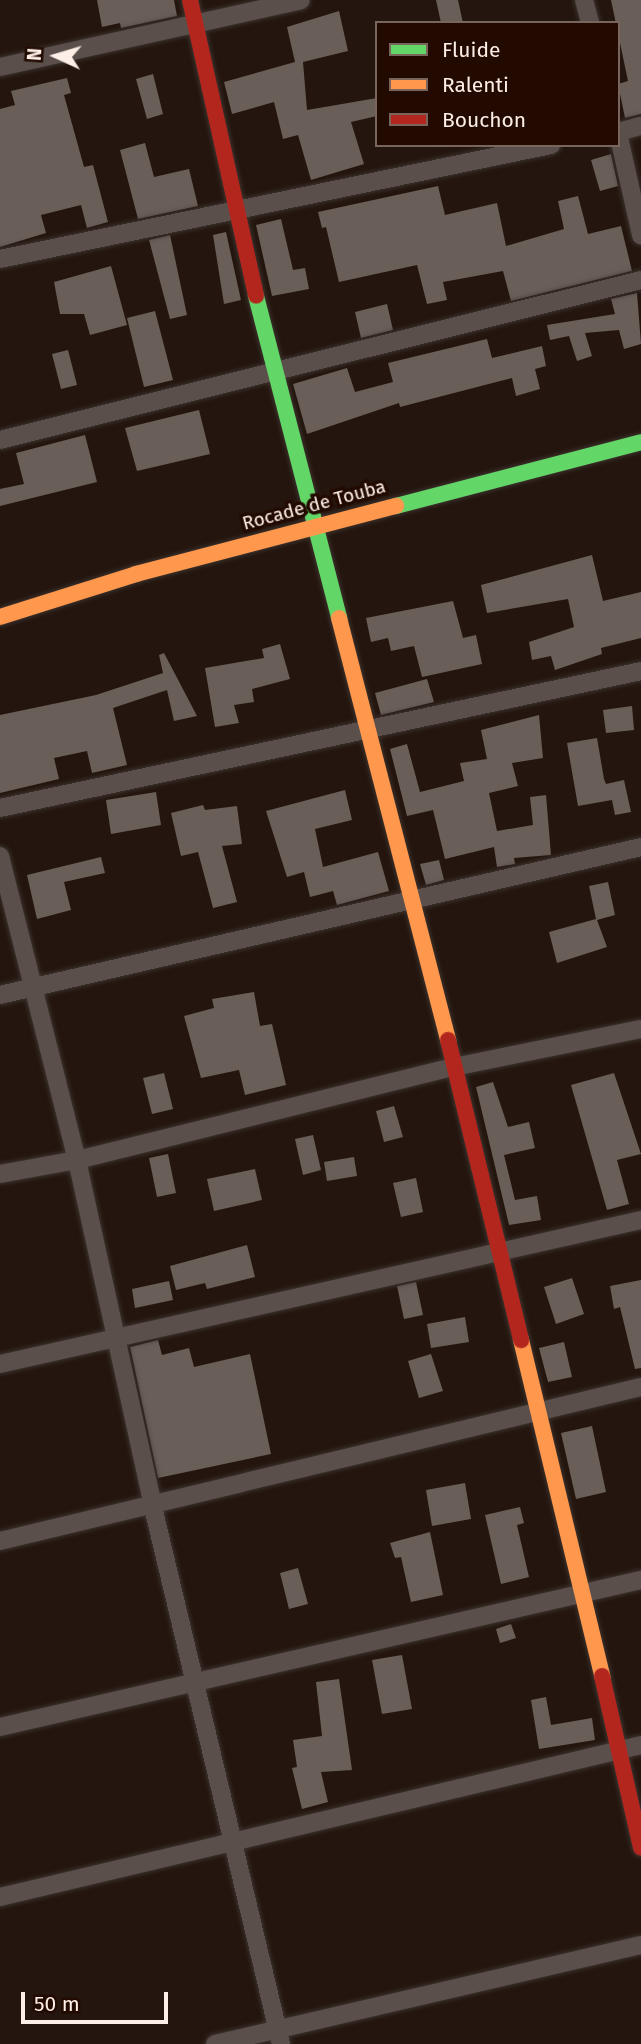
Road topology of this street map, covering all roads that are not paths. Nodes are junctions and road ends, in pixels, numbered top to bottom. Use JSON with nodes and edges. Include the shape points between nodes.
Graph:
{"nodes":[{"id":1,"x":190,"y":0,"type":"edge"},
{"id":2,"x":301,"y":0,"type":"edge"},
{"id":3,"x":584,"y":0,"type":"edge"},
{"id":4,"x":589,"y":21,"type":"edge"},
{"id":5,"x":196,"y":25,"type":"junction"},
{"id":6,"x":0,"y":67,"type":"edge"},
{"id":7,"x":641,"y":127,"type":"edge"},
{"id":8,"x":620,"y":132,"type":"edge"},
{"id":9,"x":620,"y":142,"type":"edge"},
{"id":10,"x":541,"y":147,"type":"edge"},
{"id":11,"x":237,"y":208,"type":"junction"},
{"id":12,"x":641,"y":235,"type":"edge"},
{"id":13,"x":0,"y":259,"type":"edge"},
{"id":14,"x":641,"y":280,"type":"edge"},
{"id":15,"x":273,"y":372,"type":"junction"},
{"id":16,"x":0,"y":440,"type":"edge"},
{"id":17,"x":641,"y":442,"type":"edge"},
{"id":18,"x":314,"y":526,"type":"junction"},
{"id":19,"x":0,"y":617,"type":"edge"},
{"id":20,"x":641,"y":671,"type":"edge"},
{"id":21,"x":368,"y":726,"type":"junction"},
{"id":22,"x":0,"y":808,"type":"edge"},
{"id":23,"x":641,"y":847,"type":"edge"},
{"id":24,"x":0,"y":856,"type":"edge"},
{"id":25,"x":413,"y":898,"type":"junction"},
{"id":26,"x":32,"y":988,"type":"junction"},
{"id":27,"x":0,"y":995,"type":"edge"},
{"id":28,"x":641,"y":1028,"type":"edge"},
{"id":29,"x":454,"y":1066,"type":"junction"},
{"id":30,"x":77,"y":1160,"type":"junction"},
{"id":31,"x":0,"y":1174,"type":"edge"},
{"id":32,"x":641,"y":1220,"type":"edge"},
{"id":33,"x":500,"y":1251,"type":"junction"},
{"id":34,"x":116,"y":1338,"type":"junction"},
{"id":35,"x":0,"y":1364,"type":"edge"},
{"id":36,"x":641,"y":1387,"type":"edge"},
{"id":37,"x":537,"y":1408,"type":"junction"},
{"id":38,"x":153,"y":1507,"type":"junction"},
{"id":39,"x":0,"y":1541,"type":"edge"},
{"id":40,"x":641,"y":1580,"type":"edge"},
{"id":41,"x":583,"y":1593,"type":"junction"},
{"id":42,"x":194,"y":1682,"type":"junction"},
{"id":43,"x":0,"y":1727,"type":"edge"},
{"id":44,"x":641,"y":1745,"type":"edge"},
{"id":45,"x":619,"y":1750,"type":"junction"},
{"id":46,"x":232,"y":1842,"type":"junction"},
{"id":47,"x":641,"y":1848,"type":"edge"},
{"id":48,"x":0,"y":1897,"type":"edge"},
{"id":49,"x":641,"y":1945,"type":"edge"},
{"id":50,"x":280,"y":2037,"type":"edge"},
{"id":51,"x":215,"y":2044,"type":"edge"}],
"edges":[{"from":1,"to":5,"type":"street"},
{"from":2,"to":5,"type":"street"},
{"from":3,"to":4,"type":"street"},
{"from":5,"to":6,"type":"street"},
{"from":5,"to":11,"type":"street"},
{"from":7,"to":8,"type":"street"},
{"from":9,"to":12,"type":"street"},
{"from":10,"to":11,"type":"street"},
{"from":11,"to":13,"type":"street"},
{"from":11,"to":15,"type":"street"},
{"from":14,"to":15,"type":"street"},
{"from":15,"to":16,"type":"street"},
{"from":15,"to":18,"type":"street"},
{"from":17,"to":18,"type":"street","name":"Rocade de Touba"},
{"from":18,"to":19,"type":"street","name":"Rocade de Touba"},
{"from":18,"to":21,"type":"street"},
{"from":20,"to":21,"type":"street"},
{"from":21,"to":22,"type":"street"},
{"from":21,"to":25,"type":"street"},
{"from":23,"to":25,"type":"street"},
{"from":24,"to":26,"type":"street"},
{"from":25,"to":26,"type":"street"},
{"from":25,"to":29,"type":"street"},
{"from":26,"to":27,"type":"street"},
{"from":26,"to":30,"type":"street"},
{"from":28,"to":29,"type":"street"},
{"from":29,"to":30,"type":"street"},
{"from":29,"to":33,"type":"street"},
{"from":30,"to":31,"type":"street"},
{"from":30,"to":34,"type":"street"},
{"from":32,"to":33,"type":"street"},
{"from":33,"to":34,"type":"street"},
{"from":33,"to":37,"type":"street"},
{"from":34,"to":35,"type":"street"},
{"from":34,"to":38,"type":"street"},
{"from":36,"to":37,"type":"street"},
{"from":37,"to":38,"type":"street"},
{"from":37,"to":41,"type":"street"},
{"from":38,"to":39,"type":"street"},
{"from":38,"to":42,"type":"street"},
{"from":40,"to":41,"type":"street"},
{"from":41,"to":42,"type":"street"},
{"from":41,"to":45,"type":"street"},
{"from":42,"to":43,"type":"street"},
{"from":42,"to":46,"type":"street"},
{"from":44,"to":45,"type":"street"},
{"from":45,"to":46,"type":"street"},
{"from":45,"to":47,"type":"street"},
{"from":46,"to":48,"type":"street"},
{"from":46,"to":50,"type":"street"},
{"from":49,"to":50,"type":"street"},
{"from":50,"to":51,"type":"street"}]}
